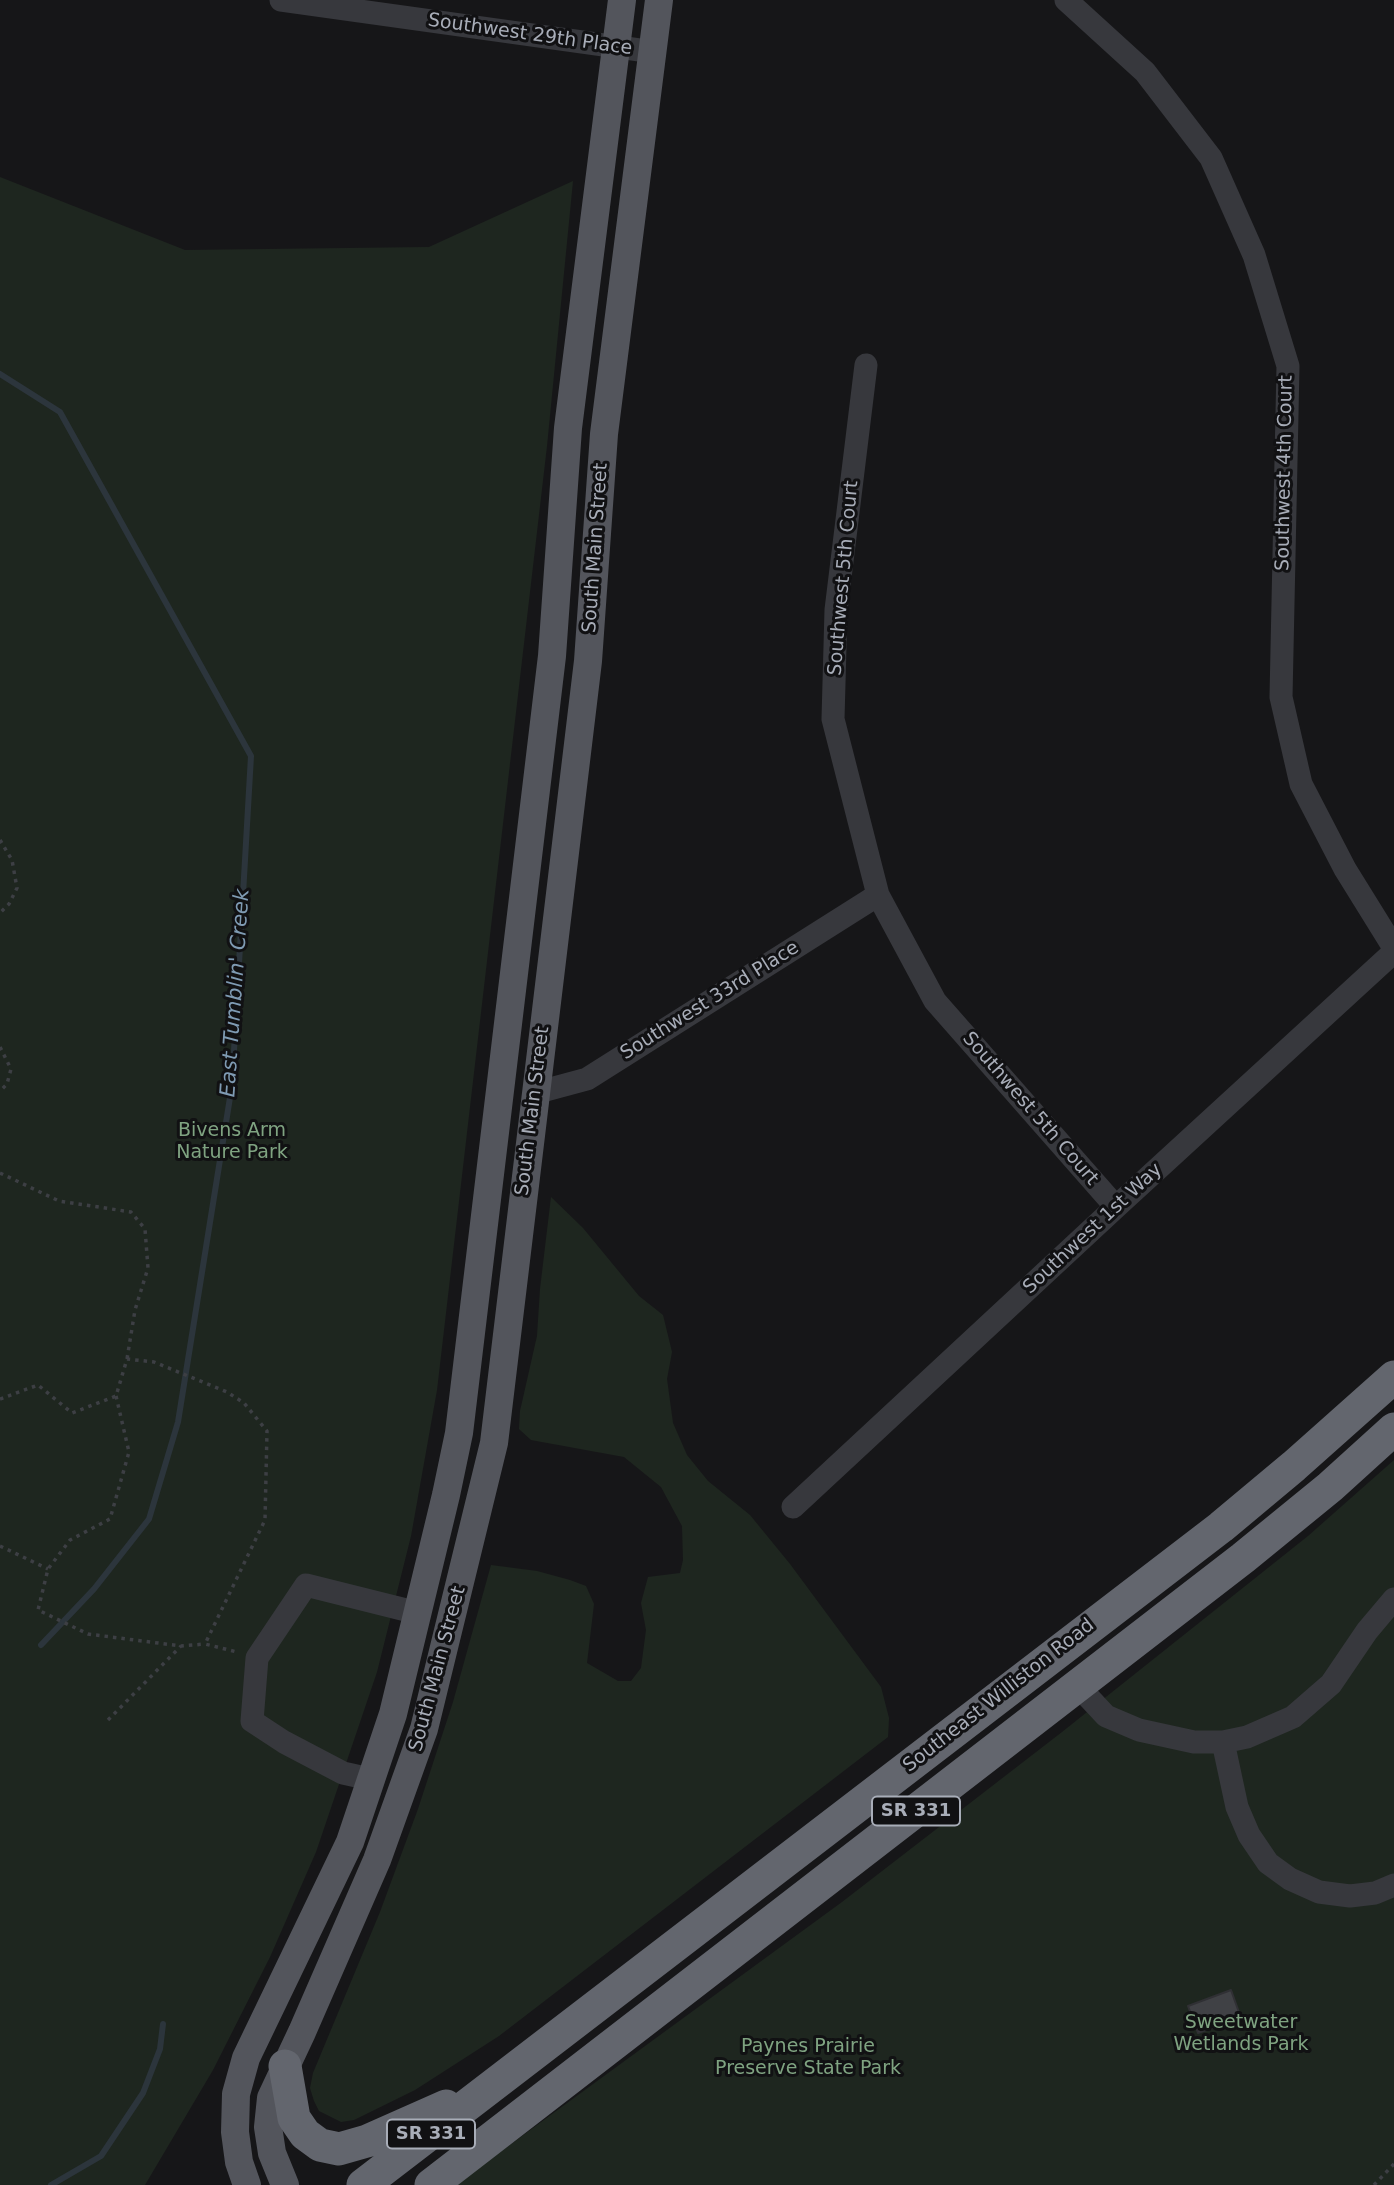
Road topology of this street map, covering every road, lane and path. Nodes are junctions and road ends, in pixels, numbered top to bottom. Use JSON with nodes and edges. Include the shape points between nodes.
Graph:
{"nodes":[{"id":1,"x":281,"y":0,"type":"edge"},
{"id":2,"x":622,"y":0,"type":"edge"},
{"id":3,"x":659,"y":0,"type":"edge"},
{"id":4,"x":1066,"y":0,"type":"edge"},
{"id":5,"x":616,"y":47,"type":"junction"},
{"id":6,"x":654,"y":52,"type":"junction"},
{"id":7,"x":866,"y":365,"type":"dead end"},
{"id":8,"x":0,"y":840,"type":"edge"},
{"id":9,"x":877,"y":895,"type":"junction"},
{"id":10,"x":0,"y":913,"type":"edge"},
{"id":11,"x":1394,"y":950,"type":"edge"},
{"id":12,"x":0,"y":1047,"type":"edge"},
{"id":13,"x":500,"y":1090,"type":"junction"},
{"id":14,"x":0,"y":1091,"type":"edge"},
{"id":15,"x":536,"y":1093,"type":"junction"},
{"id":16,"x":0,"y":1173,"type":"edge"},
{"id":17,"x":1116,"y":1207,"type":"junction"},
{"id":18,"x":127,"y":1359,"type":"junction"},
{"id":19,"x":1394,"y":1377,"type":"edge"},
{"id":20,"x":116,"y":1396,"type":"junction"},
{"id":21,"x":0,"y":1399,"type":"edge"},
{"id":22,"x":1394,"y":1429,"type":"edge"},
{"id":23,"x":446,"y":1495,"type":"junction"},
{"id":24,"x":480,"y":1500,"type":"junction"},
{"id":25,"x":793,"y":1507,"type":"dead end"},
{"id":26,"x":0,"y":1546,"type":"edge"},
{"id":27,"x":48,"y":1569,"type":"junction"},
{"id":28,"x":1394,"y":1599,"type":"edge"},
{"id":29,"x":418,"y":1613,"type":"junction"},
{"id":30,"x":205,"y":1644,"type":"junction"},
{"id":31,"x":181,"y":1646,"type":"junction"},
{"id":32,"x":1051,"y":1655,"type":"junction"},
{"id":33,"x":257,"y":1658,"type":"junction"},
{"id":34,"x":1078,"y":1686,"type":"junction"},
{"id":35,"x":108,"y":1720,"type":"dead end"},
{"id":36,"x":1223,"y":1742,"type":"junction"},
{"id":37,"x":411,"y":1766,"type":"junction"},
{"id":38,"x":370,"y":1779,"type":"junction"},
{"id":39,"x":1394,"y":1885,"type":"edge"},
{"id":40,"x":285,"y":2066,"type":"junction"},
{"id":41,"x":499,"y":2082,"type":"junction"},
{"id":42,"x":1394,"y":2164,"type":"edge"},
{"id":43,"x":247,"y":2185,"type":"edge"},
{"id":44,"x":285,"y":2185,"type":"edge"},
{"id":45,"x":363,"y":2185,"type":"edge"},
{"id":46,"x":431,"y":2185,"type":"edge"},
{"id":47,"x":1374,"y":2185,"type":"edge"}],
"edges":[{"from":1,"to":5,"type":"street","name":"Southwest 29th Place"},
{"from":2,"to":5,"type":"main road","name":"South Main Street"},
{"from":3,"to":6,"type":"main road","name":"South Main Street"},
{"from":4,"to":11,"type":"street","name":"Southwest 4th Court","via":[[1144,72],[1210,158],[1254,255],[1287,366],[1280,696],[1301,783]]},
{"from":5,"to":6,"type":"street","name":"Southwest 29th Place"},
{"from":5,"to":13,"type":"main road","name":"South Main Street","via":[[568,428],[552,656]]},
{"from":6,"to":15,"type":"main road","name":"South Main Street","via":[[604,434],[588,661]]},
{"from":7,"to":9,"type":"street","name":"Southwest 5th Court","via":[[836,610],[833,719]]},
{"from":8,"to":10,"type":"path","via":[[12,860],[17,888]]},
{"from":9,"to":15,"type":"street","name":"Southwest 33rd Place","via":[[587,1079]]},
{"from":9,"to":17,"type":"street","name":"Southwest 5th Court","via":[[935,1001]]},
{"from":11,"to":17,"type":"street","name":"Southwest 1st Way"},
{"from":12,"to":14,"type":"path","via":[[11,1069]]},
{"from":13,"to":15,"type":"main road"},
{"from":13,"to":23,"type":"main road","name":"South Main Street","via":[[458,1433]]},
{"from":15,"to":24,"type":"main road","name":"South Main Street","via":[[494,1443]]},
{"from":16,"to":18,"type":"path","via":[[59,1201],[131,1212],[145,1229],[148,1268]]},
{"from":17,"to":25,"type":"street","name":"Southwest 1st Way"},
{"from":18,"to":20,"type":"path"},
{"from":18,"to":30,"type":"path","via":[[154,1362],[227,1392],[244,1403],[267,1431],[265,1521]]},
{"from":19,"to":32,"type":"highway","name":"Southeast Williston Road","number":"SR 331","via":[[1221,1527]]},
{"from":20,"to":21,"type":"path","via":[[72,1413],[38,1385]]},
{"from":20,"to":27,"type":"path","via":[[130,1452],[110,1519],[69,1540]]},
{"from":22,"to":34,"type":"highway","name":"Southeast Williston Road","number":"SR 331","via":[[1243,1558]]},
{"from":23,"to":24,"type":"main road"},
{"from":23,"to":29,"type":"main road","name":"South Main Street"},
{"from":24,"to":37,"type":"main road","name":"South Main Street"},
{"from":26,"to":27,"type":"path"},
{"from":27,"to":31,"type":"path","via":[[38,1610],[88,1634]]},
{"from":28,"to":36,"type":"street","via":[[1331,1684],[1293,1717]]},
{"from":29,"to":33,"type":"street","via":[[306,1585]]},
{"from":29,"to":38,"type":"main road","name":"South Main Street","via":[[393,1714]]},
{"from":30,"to":31,"type":"path"},
{"from":30,"to":33,"type":"path"},
{"from":31,"to":35,"type":"path"},
{"from":32,"to":34,"type":"highway"},
{"from":32,"to":41,"type":"highway","name":"Southeast Williston Road","number":"SR 331"},
{"from":33,"to":38,"type":"street","via":[[252,1721],[343,1773]]},
{"from":34,"to":36,"type":"street","via":[[1106,1716],[1123,1725],[1194,1742]]},
{"from":34,"to":46,"type":"highway","name":"Southeast Williston Road","number":"SR 331"},
{"from":36,"to":39,"type":"street","via":[[1237,1807],[1268,1863],[1320,1892],[1350,1896]]},
{"from":37,"to":38,"type":"main road"},
{"from":37,"to":40,"type":"main road","name":"South Main Street","via":[[377,1860]]},
{"from":38,"to":43,"type":"main road","name":"South Main Street","via":[[350,1842],[246,2058],[236,2094],[235,2132]]},
{"from":40,"to":41,"type":"highway","via":[[299,2126],[320,2145],[339,2148],[367,2141]]},
{"from":40,"to":44,"type":"main road","name":"South Main Street","via":[[271,2098],[268,2127]]},
{"from":41,"to":45,"type":"highway","name":"Southeast Williston Road","number":"SR 331"},
{"from":42,"to":47,"type":"path"}]}
